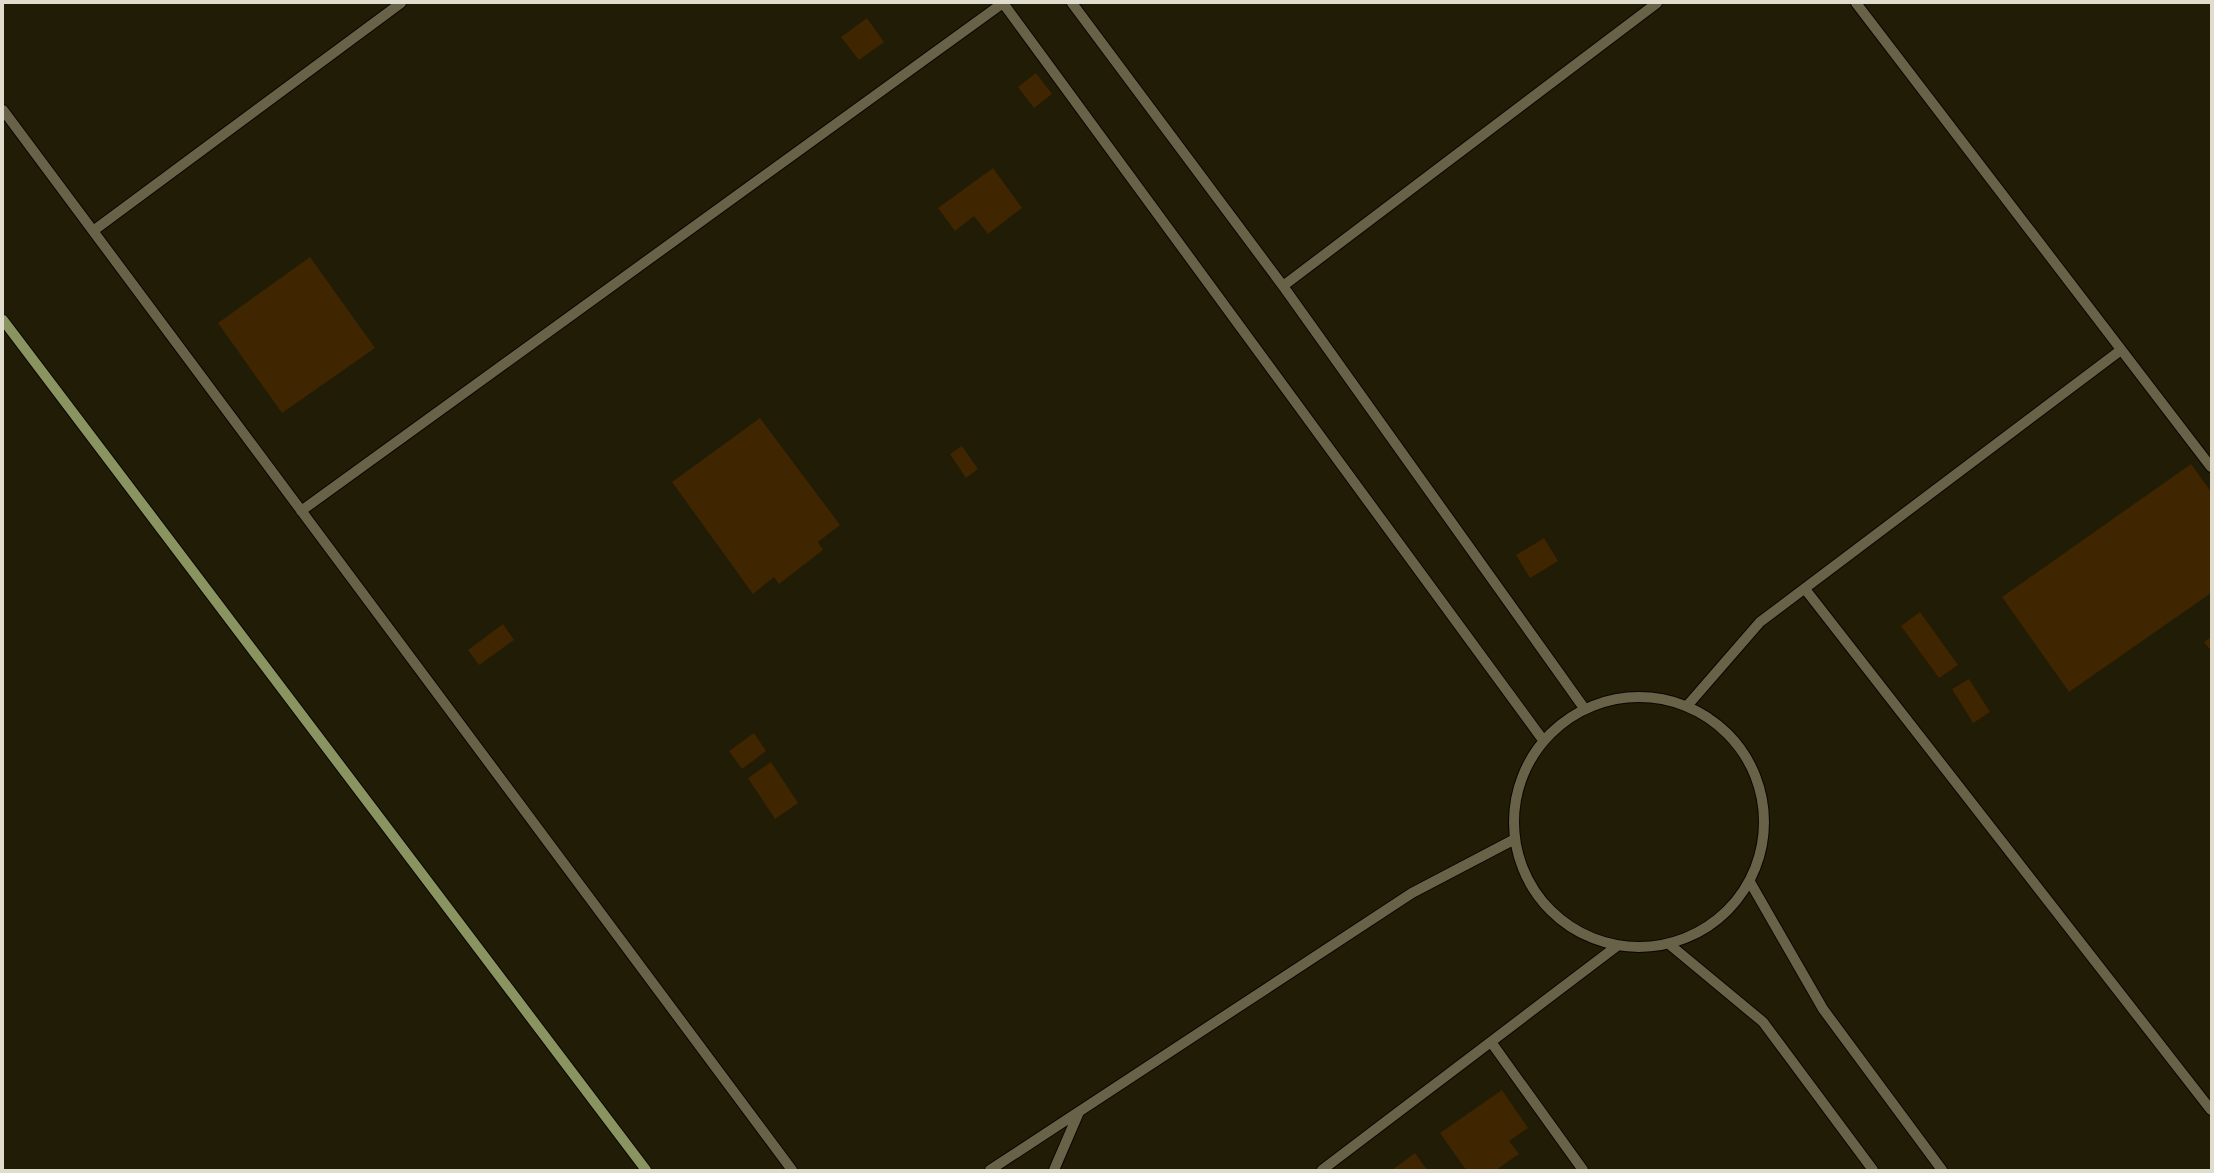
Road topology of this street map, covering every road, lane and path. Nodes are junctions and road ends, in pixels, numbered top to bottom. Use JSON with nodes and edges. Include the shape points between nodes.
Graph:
{"nodes":[{"id":1,"x":401,"y":3,"type":"edge"},
{"id":2,"x":1003,"y":3,"type":"edge"},
{"id":3,"x":1072,"y":3,"type":"edge"},
{"id":4,"x":1657,"y":3,"type":"edge"},
{"id":5,"x":1856,"y":3,"type":"edge"},
{"id":6,"x":3,"y":110,"type":"edge"},
{"id":7,"x":93,"y":231,"type":"junction"},
{"id":8,"x":1283,"y":286,"type":"junction"},
{"id":9,"x":3,"y":320,"type":"edge"},
{"id":10,"x":2121,"y":350,"type":"junction"},
{"id":11,"x":2211,"y":467,"type":"edge"},
{"id":12,"x":301,"y":511,"type":"junction"},
{"id":13,"x":1805,"y":589,"type":"junction"},
{"id":14,"x":1687,"y":706,"type":"junction"},
{"id":15,"x":1584,"y":708,"type":"junction"},
{"id":16,"x":1543,"y":740,"type":"junction"},
{"id":17,"x":1515,"y":839,"type":"junction"},
{"id":18,"x":1750,"y":882,"type":"junction"},
{"id":19,"x":1669,"y":944,"type":"junction"},
{"id":20,"x":1617,"y":946,"type":"junction"},
{"id":21,"x":1491,"y":1042,"type":"junction"},
{"id":22,"x":2211,"y":1110,"type":"edge"},
{"id":23,"x":1079,"y":1112,"type":"junction"},
{"id":24,"x":646,"y":1170,"type":"edge"},
{"id":25,"x":792,"y":1170,"type":"edge"},
{"id":26,"x":990,"y":1170,"type":"edge"},
{"id":27,"x":1054,"y":1170,"type":"edge"},
{"id":28,"x":1322,"y":1170,"type":"edge"},
{"id":29,"x":1583,"y":1170,"type":"edge"},
{"id":30,"x":1873,"y":1170,"type":"edge"},
{"id":31,"x":1942,"y":1170,"type":"edge"}],
"edges":[{"from":1,"to":7,"type":"lane"},
{"from":2,"to":12,"type":"lane"},
{"from":2,"to":16,"type":"lane"},
{"from":3,"to":8,"type":"lane"},
{"from":4,"to":8,"type":"lane"},
{"from":5,"to":10,"type":"lane"},
{"from":6,"to":7,"type":"lane"},
{"from":7,"to":12,"type":"lane"},
{"from":8,"to":15,"type":"lane"},
{"from":9,"to":24,"type":"main road"},
{"from":10,"to":11,"type":"lane"},
{"from":10,"to":13,"type":"lane"},
{"from":12,"to":25,"type":"lane"},
{"from":13,"to":14,"type":"lane","via":[[1760,622]]},
{"from":13,"to":22,"type":"lane"},
{"from":14,"to":15,"type":"lane","via":[[1662,698],[1636,696]]},
{"from":14,"to":18,"type":"lane","via":[[1710,718],[1730,735],[1746,756],[1757,780],[1764,805],[1765,832],[1760,858]]},
{"from":15,"to":16,"type":"lane","via":[[1562,722]]},
{"from":16,"to":17,"type":"lane","via":[[1528,762],[1518,786],[1514,812]]},
{"from":17,"to":20,"type":"lane","via":[[1521,864],[1532,888],[1548,909],[1568,926],[1591,938]]},
{"from":17,"to":23,"type":"lane","via":[[1412,893]]},
{"from":18,"to":19,"type":"lane","via":[[1735,904],[1716,922],[1694,936]]},
{"from":18,"to":31,"type":"lane","via":[[1823,1010]]},
{"from":19,"to":20,"type":"lane","via":[[1643,948]]},
{"from":19,"to":30,"type":"lane","via":[[1764,1022]]},
{"from":20,"to":21,"type":"lane"},
{"from":21,"to":28,"type":"lane"},
{"from":21,"to":29,"type":"lane"},
{"from":23,"to":26,"type":"lane"},
{"from":23,"to":27,"type":"lane"}]}
